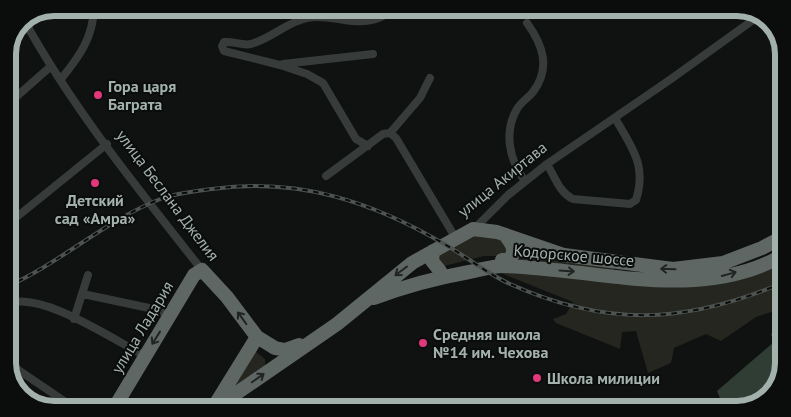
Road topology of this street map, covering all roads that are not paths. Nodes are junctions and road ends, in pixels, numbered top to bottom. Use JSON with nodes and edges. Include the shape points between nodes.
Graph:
{"nodes":[{"id":1,"x":93,"y":16,"type":"edge"},
{"id":2,"x":383,"y":16,"type":"edge"},
{"id":3,"x":752,"y":20,"type":"edge"},
{"id":4,"x":527,"y":23,"type":"dead end"},
{"id":5,"x":28,"y":27,"type":"edge"},
{"id":6,"x":373,"y":54,"type":"dead end"},
{"id":7,"x":280,"y":65,"type":"junction"},
{"id":8,"x":50,"y":68,"type":"junction"},
{"id":9,"x":430,"y":78,"type":"dead end"},
{"id":10,"x":61,"y":79,"type":"junction"},
{"id":11,"x":16,"y":97,"type":"edge"},
{"id":12,"x":615,"y":118,"type":"junction"},
{"id":13,"x":390,"y":133,"type":"junction"},
{"id":14,"x":107,"y":144,"type":"junction"},
{"id":15,"x":368,"y":146,"type":"junction"},
{"id":16,"x":547,"y":164,"type":"junction"},
{"id":17,"x":326,"y":176,"type":"dead end"},
{"id":18,"x":525,"y":181,"type":"junction"},
{"id":19,"x":16,"y":218,"type":"edge"},
{"id":20,"x":473,"y":229,"type":"junction"},
{"id":21,"x":505,"y":235,"type":"junction"},
{"id":22,"x":455,"y":237,"type":"junction"},
{"id":23,"x":775,"y":241,"type":"edge"},
{"id":24,"x":433,"y":250,"type":"junction"},
{"id":25,"x":775,"y":259,"type":"edge"},
{"id":26,"x":502,"y":260,"type":"junction"},
{"id":27,"x":540,"y":269,"type":"junction"},
{"id":28,"x":202,"y":270,"type":"junction"},
{"id":29,"x":440,"y":271,"type":"junction"},
{"id":30,"x":88,"y":275,"type":"dead end"},
{"id":31,"x":405,"y":286,"type":"junction"},
{"id":32,"x":83,"y":294,"type":"junction"},
{"id":33,"x":366,"y":301,"type":"junction"},
{"id":34,"x":16,"y":302,"type":"edge"},
{"id":35,"x":170,"y":315,"type":"junction"},
{"id":36,"x":74,"y":319,"type":"junction"},
{"id":37,"x":257,"y":337,"type":"junction"},
{"id":38,"x":312,"y":341,"type":"junction"},
{"id":39,"x":145,"y":356,"type":"junction"},
{"id":40,"x":17,"y":369,"type":"edge"},
{"id":41,"x":64,"y":401,"type":"edge"},
{"id":42,"x":118,"y":401,"type":"edge"},
{"id":43,"x":219,"y":401,"type":"edge"},
{"id":44,"x":223,"y":401,"type":"edge"}],
"edges":[{"from":1,"to":10,"type":"street","via":[[90,36],[79,58]]},
{"from":2,"to":7,"type":"street","via":[[362,22],[313,17],[249,44],[230,41],[222,46],[224,51]]},
{"from":3,"to":12,"type":"street","name":"улица Акиртава"},
{"from":4,"to":18,"type":"street","via":[[536,35],[545,61],[536,88],[517,108],[511,131],[510,154]]},
{"from":5,"to":8,"type":"street","name":"улица Беслана Джелия"},
{"from":6,"to":7,"type":"street"},
{"from":7,"to":15,"type":"street","via":[[323,83],[356,139]]},
{"from":8,"to":10,"type":"street","name":"улица Беслана Джелия"},
{"from":8,"to":11,"type":"street"},
{"from":9,"to":13,"type":"street","via":[[420,98]]},
{"from":10,"to":14,"type":"street","name":"улица Беслана Джелия"},
{"from":12,"to":16,"type":"street","name":"улица Акиртава"},
{"from":12,"to":16,"type":"street","via":[[631,145],[642,174],[636,200],[630,204],[573,199],[566,195]]},
{"from":13,"to":15,"type":"street","via":[[383,134]]},
{"from":13,"to":22,"type":"street"},
{"from":14,"to":19,"type":"street"},
{"from":14,"to":28,"type":"street","name":"улица Беслана Джелия"},
{"from":15,"to":17,"type":"street"},
{"from":16,"to":18,"type":"street","name":"улица Акиртава"},
{"from":18,"to":20,"type":"street","name":"улица Акиртава"},
{"from":20,"to":21,"type":"highway","name":"Кодорское шоссе"},
{"from":20,"to":22,"type":"highway","name":"улица Акиртава"},
{"from":23,"to":21,"type":"highway","name":"Кодорское шоссе","one_way":true,"via":[[723,263],[673,269],[564,255]]},
{"from":21,"to":26,"type":"highway","via":[[513,246],[513,252],[511,258]]},
{"from":22,"to":24,"type":"highway","name":"улица Акиртава"},
{"from":24,"to":29,"type":"highway","via":[[432,260]]},
{"from":24,"to":33,"type":"highway","name":"улица Акиртава","one_way":true,"via":[[399,272]]},
{"from":27,"to":25,"type":"highway","name":"Кодорское шоссе","one_way":true,"via":[[696,280],[729,275]]},
{"from":26,"to":27,"type":"highway"},
{"from":26,"to":29,"type":"highway","via":[[480,260]]},
{"from":27,"to":31,"type":"highway","name":"Кодорское шоссе","via":[[496,266]]},
{"from":28,"to":35,"type":"highway","name":"улица Ладария","via":[[194,275]]},
{"from":37,"to":28,"type":"highway","name":"улица Беслана Джелия","one_way":true},
{"from":29,"to":31,"type":"highway"},
{"from":30,"to":32,"type":"street"},
{"from":31,"to":33,"type":"highway","name":"Кодорское шоссе"},
{"from":32,"to":35,"type":"street"},
{"from":32,"to":36,"type":"street"},
{"from":33,"to":38,"type":"highway","name":"улица Акиртава"},
{"from":34,"to":36,"type":"street","via":[[38,302]]},
{"from":35,"to":39,"type":"highway","name":"улица Ладария","one_way":true},
{"from":36,"to":39,"type":"street"},
{"from":37,"to":38,"type":"highway","name":"улица Беслана Джелия","via":[[285,350]]},
{"from":37,"to":43,"type":"highway"},
{"from":44,"to":38,"type":"highway","name":"улица Акиртава","one_way":true},
{"from":39,"to":42,"type":"highway","name":"улица Ладария"},
{"from":40,"to":41,"type":"street"}]}
